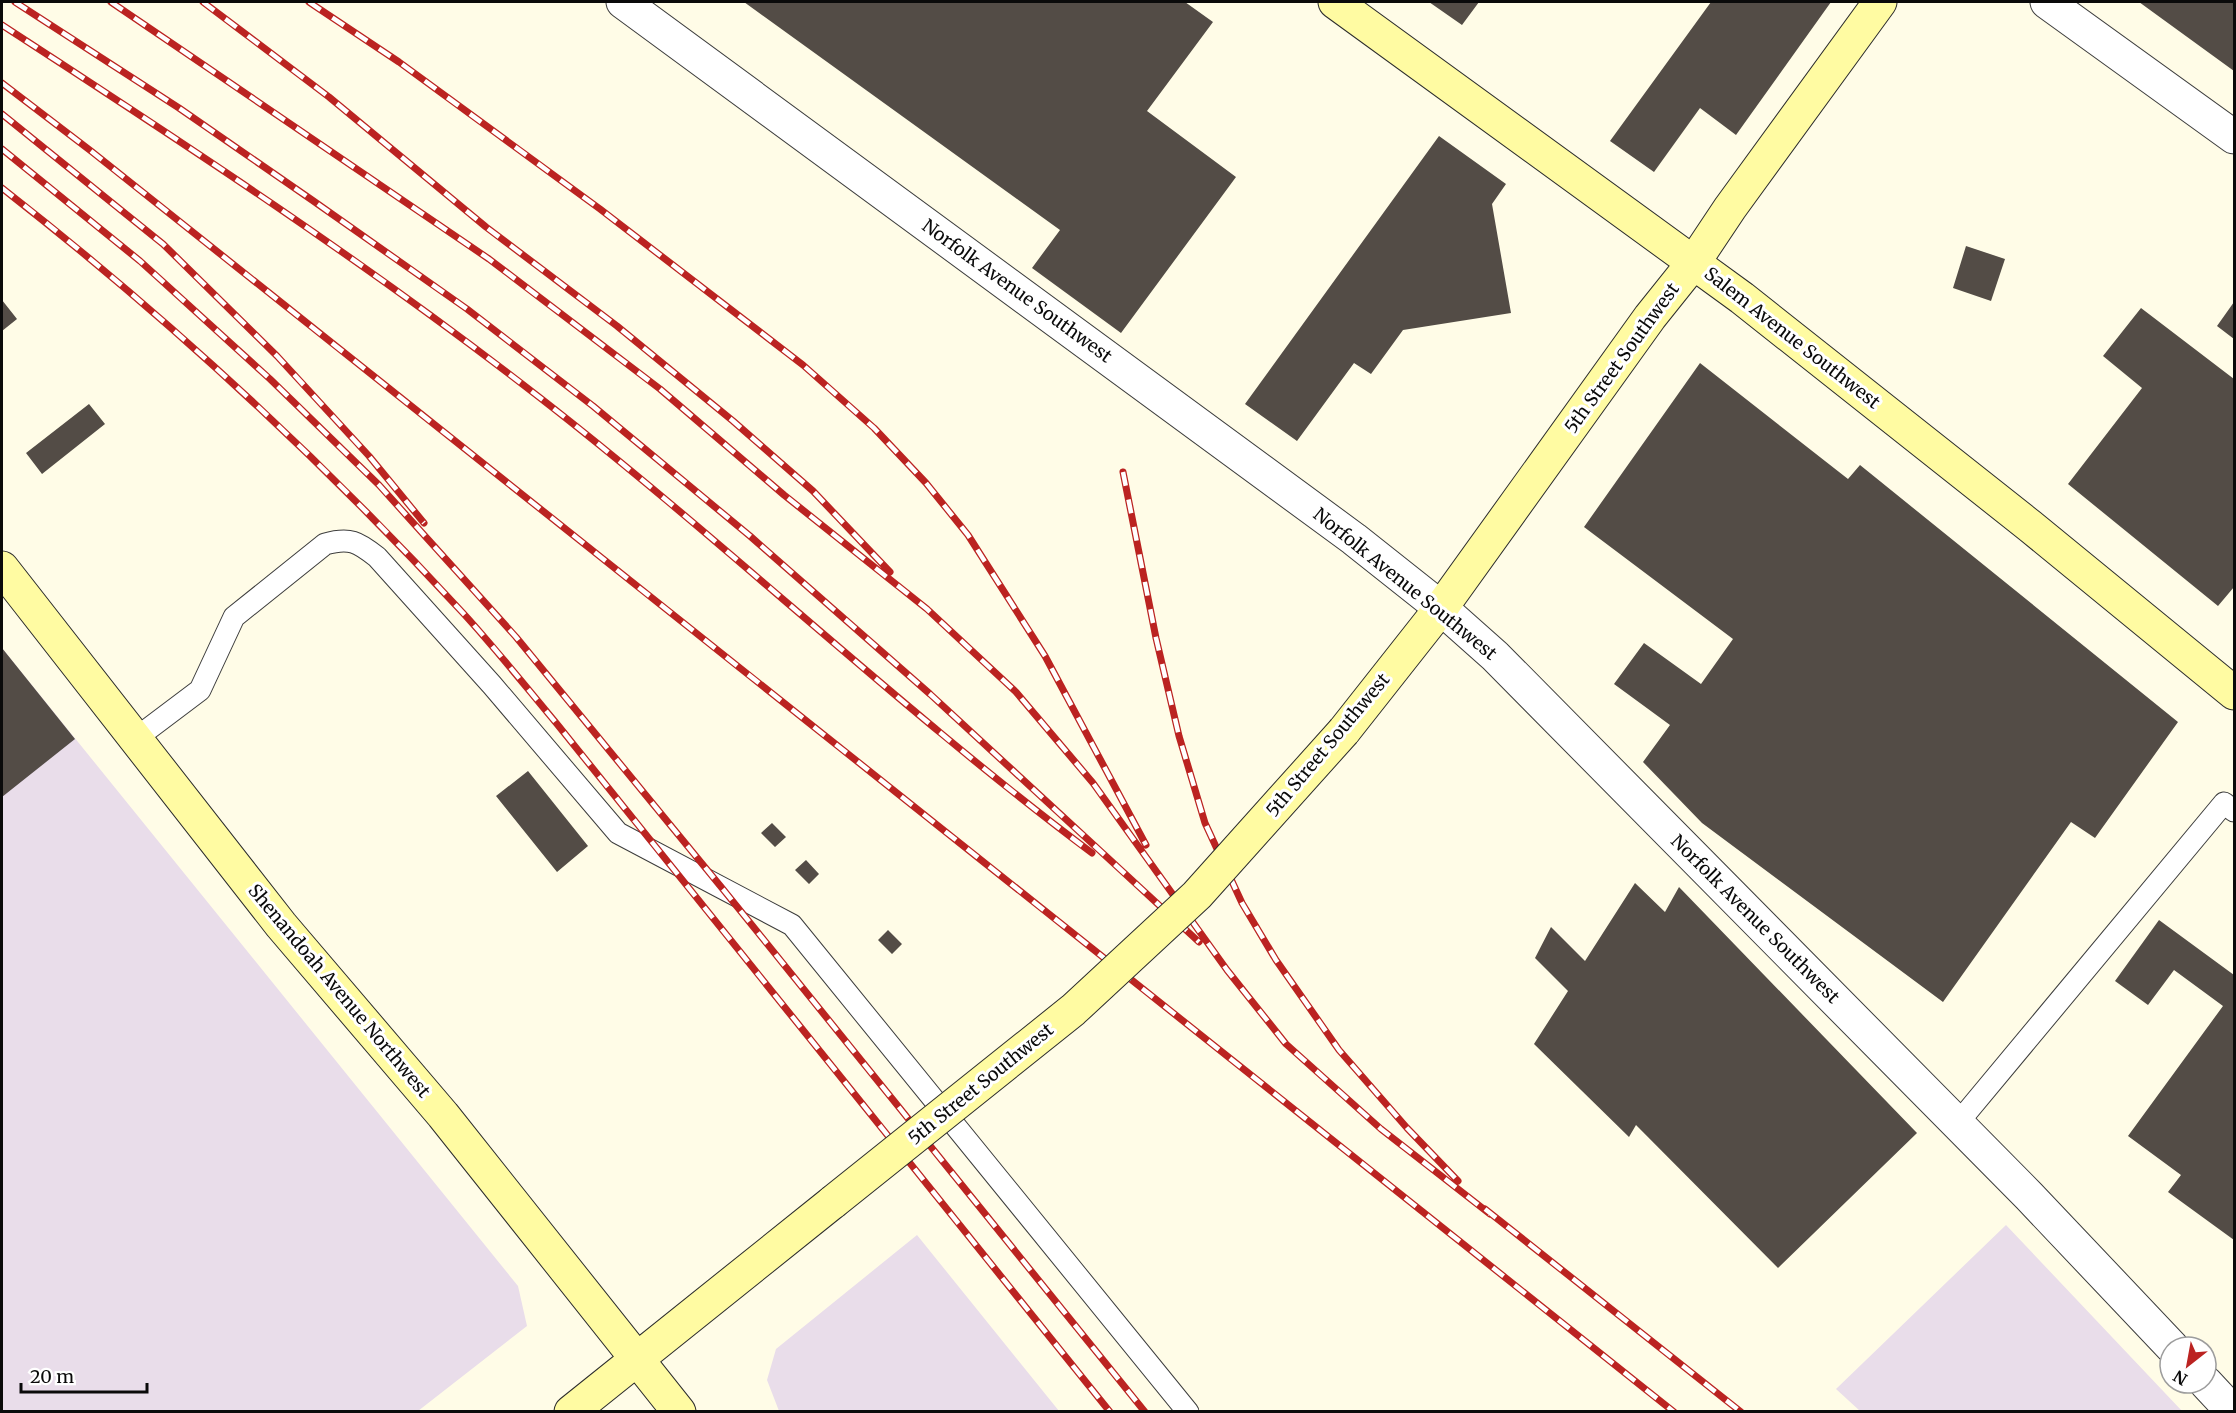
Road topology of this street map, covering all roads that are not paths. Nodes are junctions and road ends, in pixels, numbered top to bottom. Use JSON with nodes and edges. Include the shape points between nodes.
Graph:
{"nodes":[{"id":1,"x":623,"y":2,"type":"edge"},
{"id":2,"x":1335,"y":2,"type":"edge"},
{"id":3,"x":1880,"y":2,"type":"edge"},
{"id":4,"x":2047,"y":2,"type":"edge"},
{"id":5,"x":2235,"y":137,"type":"edge"},
{"id":6,"x":1694,"y":262,"type":"junction"},
{"id":7,"x":2,"y":568,"type":"edge"},
{"id":8,"x":1441,"y":608,"type":"junction"},
{"id":9,"x":2235,"y":693,"type":"edge"},
{"id":10,"x":135,"y":739,"type":"junction"},
{"id":11,"x":2235,"y":811,"type":"edge"},
{"id":12,"x":1957,"y":1124,"type":"junction"},
{"id":13,"x":2160,"y":1335,"type":"edge"},
{"id":14,"x":637,"y":1359,"type":"junction"},
{"id":15,"x":2217,"y":1395,"type":"edge"},
{"id":16,"x":571,"y":1412,"type":"edge"},
{"id":17,"x":679,"y":1412,"type":"edge"},
{"id":18,"x":1188,"y":1412,"type":"edge"},
{"id":19,"x":2233,"y":1412,"type":"edge"}],
"edges":[{"from":1,"to":8,"type":"street","name":"Norfolk Avenue Southwest","via":[[1345,532]]},
{"from":2,"to":6,"type":"street","name":"Salem Avenue Southwest"},
{"from":3,"to":6,"type":"street","name":"5th Street Southwest"},
{"from":4,"to":5,"type":"street"},
{"from":6,"to":8,"type":"street","name":"5th Street Southwest","via":[[1650,317]]},
{"from":6,"to":9,"type":"street","name":"Salem Avenue Southwest"},
{"from":7,"to":10,"type":"street","name":"Shenandoah Avenue Northwest"},
{"from":8,"to":12,"type":"street","name":"Norfolk Avenue Southwest","via":[[1496,656]]},
{"from":8,"to":14,"type":"street","name":"5th Street Southwest","bridge":true,"via":[[1344,731],[1197,896],[1073,1010]]},
{"from":10,"to":14,"type":"street","name":"Shenandoah Avenue Northwest","via":[[281,925],[443,1115]]},
{"from":10,"to":18,"type":"lane","via":[[200,690],[234,617],[326,544],[341,540],[360,544],[377,557],[492,685],[618,833],[792,925]]},
{"from":11,"to":12,"type":"lane","via":[[2224,803]]},
{"from":12,"to":13,"type":"street","name":"Norfolk Avenue Southwest"},
{"from":14,"to":16,"type":"street","name":"5th Street Southwest"},
{"from":14,"to":17,"type":"street","name":"Shenandoah Avenue Northwest"},
{"from":15,"to":19,"type":"street"}]}
